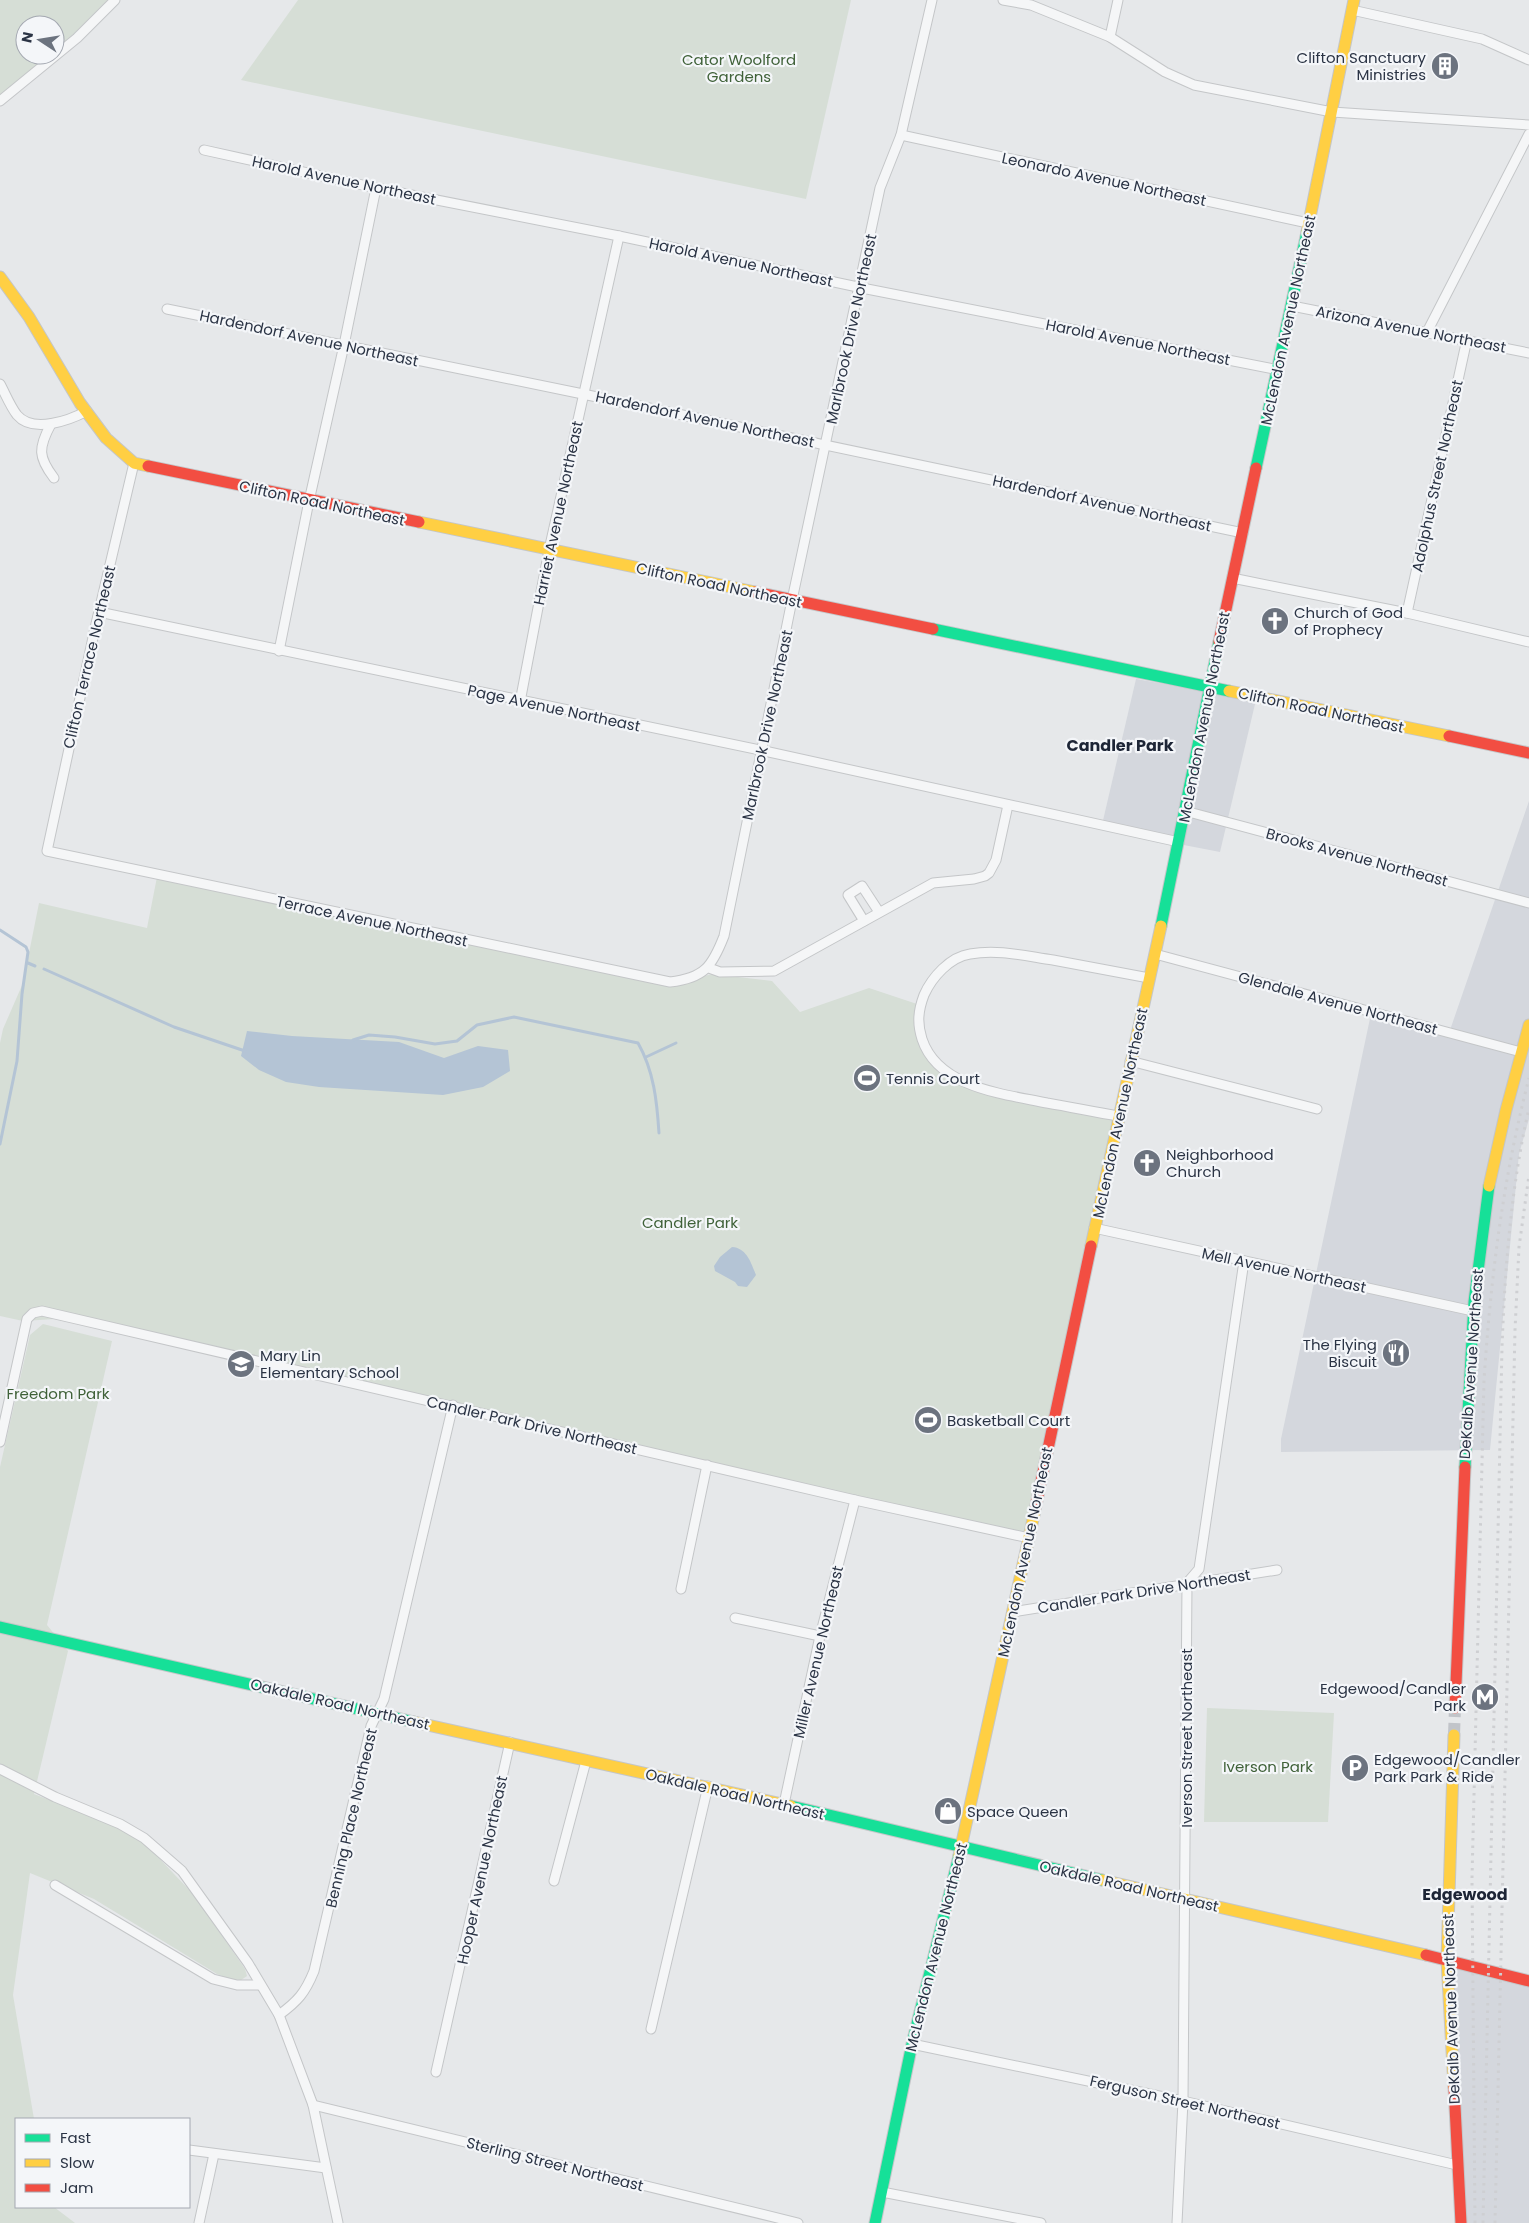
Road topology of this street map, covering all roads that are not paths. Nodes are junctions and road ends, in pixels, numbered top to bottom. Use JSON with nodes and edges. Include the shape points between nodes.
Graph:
{"nodes":[{"id":1,"x":115,"y":0,"type":"edge"},
{"id":2,"x":932,"y":0,"type":"edge"},
{"id":3,"x":1003,"y":0,"type":"edge"},
{"id":4,"x":1118,"y":0,"type":"edge"},
{"id":5,"x":1353,"y":5,"type":"edge"},
{"id":6,"x":1110,"y":37,"type":"junction"},
{"id":7,"x":1529,"y":60,"type":"edge"},
{"id":8,"x":0,"y":101,"type":"edge"},
{"id":9,"x":1332,"y":112,"type":"junction"},
{"id":10,"x":1529,"y":125,"type":"edge"},
{"id":11,"x":1529,"y":134,"type":"edge"},
{"id":12,"x":901,"y":135,"type":"junction"},
{"id":13,"x":204,"y":150,"type":"dead end"},
{"id":14,"x":376,"y":188,"type":"junction"},
{"id":15,"x":1308,"y":223,"type":"junction"},
{"id":16,"x":619,"y":236,"type":"junction"},
{"id":17,"x":0,"y":277,"type":"edge"},
{"id":18,"x":860,"y":288,"type":"junction"},
{"id":19,"x":1292,"y":306,"type":"junction"},
{"id":20,"x":167,"y":309,"type":"dead end"},
{"id":21,"x":1427,"y":332,"type":"junction"},
{"id":22,"x":1467,"y":339,"type":"junction"},
{"id":23,"x":344,"y":345,"type":"junction"},
{"id":24,"x":1529,"y":353,"type":"edge"},
{"id":25,"x":1279,"y":370,"type":"junction"},
{"id":26,"x":0,"y":384,"type":"edge"},
{"id":27,"x":584,"y":394,"type":"junction"},
{"id":28,"x":88,"y":411,"type":"junction"},
{"id":29,"x":51,"y":424,"type":"junction"},
{"id":30,"x":827,"y":444,"type":"junction"},
{"id":31,"x":134,"y":463,"type":"junction"},
{"id":32,"x":54,"y":478,"type":"dead end"},
{"id":33,"x":308,"y":500,"type":"junction"},
{"id":34,"x":1243,"y":533,"type":"junction"},
{"id":35,"x":548,"y":550,"type":"junction"},
{"id":36,"x":1232,"y":578,"type":"junction"},
{"id":37,"x":792,"y":600,"type":"junction"},
{"id":38,"x":99,"y":612,"type":"junction"},
{"id":39,"x":1407,"y":613,"type":"junction"},
{"id":40,"x":1529,"y":642,"type":"edge"},
{"id":41,"x":279,"y":651,"type":"junction"},
{"id":42,"x":1210,"y":687,"type":"junction"},
{"id":43,"x":520,"y":702,"type":"junction"},
{"id":44,"x":763,"y":751,"type":"junction"},
{"id":45,"x":1529,"y":753,"type":"edge"},
{"id":46,"x":1008,"y":805,"type":"junction"},
{"id":47,"x":1185,"y":811,"type":"junction"},
{"id":48,"x":1179,"y":842,"type":"junction"},
{"id":49,"x":47,"y":851,"type":"joint"},
{"id":50,"x":1529,"y":903,"type":"edge"},
{"id":51,"x":879,"y":912,"type":"junction"},
{"id":52,"x":864,"y":921,"type":"junction"},
{"id":53,"x":1155,"y":954,"type":"junction"},
{"id":54,"x":709,"y":968,"type":"junction"},
{"id":55,"x":1149,"y":978,"type":"junction"},
{"id":56,"x":1529,"y":1025,"type":"edge"},
{"id":57,"x":1521,"y":1052,"type":"junction"},
{"id":58,"x":1130,"y":1061,"type":"junction"},
{"id":59,"x":1317,"y":1109,"type":"dead end"},
{"id":60,"x":1118,"y":1116,"type":"junction"},
{"id":61,"x":1094,"y":1228,"type":"junction"},
{"id":62,"x":1244,"y":1261,"type":"junction"},
{"id":63,"x":1473,"y":1312,"type":"junction"},
{"id":64,"x":453,"y":1405,"type":"junction"},
{"id":65,"x":0,"y":1442,"type":"edge"},
{"id":66,"x":707,"y":1465,"type":"junction"},
{"id":67,"x":855,"y":1500,"type":"junction"},
{"id":68,"x":1029,"y":1538,"type":"junction"},
{"id":69,"x":1277,"y":1570,"type":"dead end"},
{"id":70,"x":1187,"y":1583,"type":"junction"},
{"id":71,"x":681,"y":1589,"type":"dead end"},
{"id":72,"x":1012,"y":1612,"type":"junction"},
{"id":73,"x":735,"y":1618,"type":"dead end"},
{"id":74,"x":0,"y":1627,"type":"edge"},
{"id":75,"x":820,"y":1636,"type":"junction"},
{"id":76,"x":1456,"y":1708,"type":"tunnel mouth"},
{"id":77,"x":378,"y":1712,"type":"junction"},
{"id":78,"x":1454,"y":1735,"type":"tunnel mouth"},
{"id":79,"x":510,"y":1742,"type":"junction"},
{"id":80,"x":586,"y":1760,"type":"junction"},
{"id":81,"x":0,"y":1769,"type":"edge"},
{"id":82,"x":708,"y":1786,"type":"junction"},
{"id":83,"x":784,"y":1804,"type":"junction"},
{"id":84,"x":961,"y":1846,"type":"junction"},
{"id":85,"x":554,"y":1881,"type":"dead end"},
{"id":86,"x":55,"y":1885,"type":"dead end"},
{"id":87,"x":1185,"y":1899,"type":"junction"},
{"id":88,"x":1447,"y":1960,"type":"junction"},
{"id":89,"x":1529,"y":1981,"type":"edge"},
{"id":90,"x":259,"y":1984,"type":"junction"},
{"id":91,"x":279,"y":2015,"type":"junction"},
{"id":92,"x":650,"y":2029,"type":"dead end"},
{"id":93,"x":912,"y":2044,"type":"junction"},
{"id":94,"x":436,"y":2072,"type":"dead end"},
{"id":95,"x":1183,"y":2101,"type":"junction"},
{"id":96,"x":313,"y":2105,"type":"junction"},
{"id":97,"x":190,"y":2150,"type":"edge"},
{"id":98,"x":214,"y":2154,"type":"junction"},
{"id":99,"x":1457,"y":2165,"type":"junction"},
{"id":100,"x":326,"y":2168,"type":"junction"},
{"id":101,"x":882,"y":2192,"type":"junction"},
{"id":102,"x":199,"y":2223,"type":"edge"},
{"id":103,"x":338,"y":2223,"type":"edge"},
{"id":104,"x":798,"y":2223,"type":"edge"},
{"id":105,"x":875,"y":2223,"type":"edge"},
{"id":106,"x":1041,"y":2223,"type":"edge"},
{"id":107,"x":1177,"y":2223,"type":"edge"},
{"id":108,"x":1461,"y":2223,"type":"edge"}],
"edges":[{"from":1,"to":8,"type":"street","via":[[77,38]]},
{"from":2,"to":12,"type":"street","name":"Marlbrook Drive Northeast"},
{"from":3,"to":6,"type":"street","via":[[1031,5]]},
{"from":4,"to":6,"type":"street"},
{"from":5,"to":7,"type":"street","via":[[1482,39]]},
{"from":5,"to":9,"type":"street","name":"McLendon Avenue Northeast"},
{"from":6,"to":9,"type":"street","via":[[1165,72],[1194,85]]},
{"from":9,"to":10,"type":"street"},
{"from":9,"to":15,"type":"street","name":"McLendon Avenue Northeast"},
{"from":11,"to":21,"type":"street"},
{"from":12,"to":15,"type":"street","name":"Leonardo Avenue Northeast"},
{"from":12,"to":18,"type":"street","name":"Marlbrook Drive Northeast","via":[[880,188]]},
{"from":13,"to":14,"type":"street","name":"Harold Avenue Northeast"},
{"from":14,"to":16,"type":"street","name":"Harold Avenue Northeast"},
{"from":14,"to":23,"type":"street"},
{"from":15,"to":19,"type":"street","name":"McLendon Avenue Northeast"},
{"from":16,"to":18,"type":"street","name":"Harold Avenue Northeast"},
{"from":16,"to":27,"type":"street","name":"Harriet Avenue Northeast"},
{"from":17,"to":28,"type":"street","name":"Clifton Road Northeast"},
{"from":18,"to":25,"type":"street","name":"Harold Avenue Northeast"},
{"from":18,"to":30,"type":"street","name":"Marlbrook Drive Northeast"},
{"from":19,"to":21,"type":"street","name":"Arizona Avenue Northeast"},
{"from":19,"to":25,"type":"street","name":"McLendon Avenue Northeast"},
{"from":20,"to":23,"type":"street","name":"Hardendorf Avenue Northeast"},
{"from":21,"to":22,"type":"street","name":"Arizona Avenue Northeast"},
{"from":22,"to":24,"type":"street","name":"Arizona Avenue Northeast"},
{"from":22,"to":39,"type":"street","name":"Adolphus Street Northeast"},
{"from":23,"to":27,"type":"street","name":"Hardendorf Avenue Northeast"},
{"from":23,"to":33,"type":"street"},
{"from":25,"to":34,"type":"street","name":"McLendon Avenue Northeast"},
{"from":26,"to":29,"type":"street","via":[[17,415],[25,422]]},
{"from":27,"to":30,"type":"street","name":"Hardendorf Avenue Northeast"},
{"from":27,"to":35,"type":"street","name":"Harriet Avenue Northeast"},
{"from":28,"to":29,"type":"street"},
{"from":28,"to":31,"type":"street","name":"Clifton Road Northeast","via":[[120,454]]},
{"from":29,"to":32,"type":"street","via":[[45,436],[42,462]]},
{"from":30,"to":34,"type":"street","name":"Hardendorf Avenue Northeast"},
{"from":30,"to":37,"type":"street","name":"Marlbrook Drive Northeast"},
{"from":31,"to":33,"type":"street","name":"Clifton Road Northeast"},
{"from":31,"to":38,"type":"street","name":"Clifton Terrace Northeast"},
{"from":33,"to":35,"type":"street","name":"Clifton Road Northeast"},
{"from":33,"to":41,"type":"street"},
{"from":34,"to":36,"type":"street","name":"McLendon Avenue Northeast"},
{"from":35,"to":37,"type":"street","name":"Clifton Road Northeast"},
{"from":35,"to":43,"type":"street","name":"Harriet Avenue Northeast"},
{"from":36,"to":39,"type":"street"},
{"from":36,"to":42,"type":"street","name":"McLendon Avenue Northeast"},
{"from":37,"to":42,"type":"street","name":"Clifton Road Northeast"},
{"from":37,"to":44,"type":"street","name":"Marlbrook Drive Northeast"},
{"from":38,"to":41,"type":"street","name":"Page Avenue Northeast"},
{"from":38,"to":49,"type":"street","name":"Clifton Terrace Northeast"},
{"from":39,"to":40,"type":"street"},
{"from":41,"to":43,"type":"street","name":"Page Avenue Northeast"},
{"from":42,"to":45,"type":"street","name":"Clifton Road Northeast"},
{"from":42,"to":47,"type":"street","name":"McLendon Avenue Northeast"},
{"from":43,"to":44,"type":"street","name":"Page Avenue Northeast"},
{"from":44,"to":46,"type":"street","name":"Page Avenue Northeast"},
{"from":44,"to":54,"type":"street","name":"Marlbrook Drive Northeast","via":[[724,936]]},
{"from":46,"to":48,"type":"street","name":"Page Avenue Northeast"},
{"from":46,"to":51,"type":"street","via":[[996,860],[989,873],[980,878],[933,883]]},
{"from":47,"to":48,"type":"street","name":"McLendon Avenue Northeast"},
{"from":47,"to":50,"type":"street","name":"Brooks Avenue Northeast"},
{"from":48,"to":53,"type":"street","name":"McLendon Avenue Northeast"},
{"from":49,"to":54,"type":"street","name":"Terrace Avenue Northeast","via":[[670,982],[697,975]]},
{"from":51,"to":52,"type":"street"},
{"from":51,"to":52,"type":"street","via":[[862,886],[848,895]]},
{"from":52,"to":54,"type":"street","via":[[774,971],[720,972]]},
{"from":53,"to":55,"type":"street","name":"McLendon Avenue Northeast"},
{"from":53,"to":57,"type":"street","name":"Glendale Avenue Northeast"},
{"from":55,"to":58,"type":"street","name":"McLendon Avenue Northeast"},
{"from":55,"to":60,"type":"street","via":[[997,952],[968,954],[953,960],[938,974],[919,1009],[918,1026],[925,1046],[938,1065],[960,1080],[986,1090]]},
{"from":56,"to":57,"type":"street","name":"DeKalb Avenue Northeast"},
{"from":57,"to":63,"type":"street","name":"DeKalb Avenue Northeast","via":[[1493,1166]]},
{"from":58,"to":59,"type":"street"},
{"from":58,"to":60,"type":"street","name":"McLendon Avenue Northeast"},
{"from":60,"to":61,"type":"street","name":"McLendon Avenue Northeast"},
{"from":61,"to":62,"type":"street","name":"Mell Avenue Northeast"},
{"from":61,"to":68,"type":"street","name":"McLendon Avenue Northeast"},
{"from":62,"to":63,"type":"street","name":"Mell Avenue Northeast"},
{"from":62,"to":70,"type":"street","via":[[1199,1569]]},
{"from":63,"to":76,"type":"street","name":"DeKalb Avenue Northeast"},
{"from":64,"to":65,"type":"street","name":"Candler Park Drive Northeast","via":[[36,1312],[27,1319]]},
{"from":64,"to":66,"type":"street","name":"Candler Park Drive Northeast"},
{"from":64,"to":77,"type":"street","name":"Benning Place Northeast","via":[[384,1699]]},
{"from":66,"to":67,"type":"street","name":"Candler Park Drive Northeast"},
{"from":66,"to":71,"type":"street"},
{"from":67,"to":68,"type":"street","name":"Candler Park Drive Northeast"},
{"from":67,"to":75,"type":"street","name":"Miller Avenue Northeast"},
{"from":68,"to":72,"type":"street","name":"McLendon Avenue Northeast"},
{"from":69,"to":70,"type":"street","name":"Candler Park Drive Northeast"},
{"from":70,"to":72,"type":"street","name":"Candler Park Drive Northeast"},
{"from":70,"to":87,"type":"street","name":"Iverson Street Northeast"},
{"from":72,"to":84,"type":"street","name":"McLendon Avenue Northeast"},
{"from":73,"to":75,"type":"street"},
{"from":74,"to":77,"type":"street","name":"Oakdale Road Northeast"},
{"from":75,"to":83,"type":"street","name":"Miller Avenue Northeast"},
{"from":77,"to":79,"type":"street","name":"Oakdale Road Northeast"},
{"from":77,"to":91,"type":"street","name":"Benning Place Northeast","via":[[371,1726],[314,1971],[299,2000]]},
{"from":78,"to":88,"type":"street","name":"DeKalb Avenue Northeast"},
{"from":79,"to":80,"type":"street","name":"Oakdale Road Northeast"},
{"from":79,"to":94,"type":"street","name":"Hooper Avenue Northeast"},
{"from":80,"to":82,"type":"street","name":"Oakdale Road Northeast"},
{"from":80,"to":85,"type":"street"},
{"from":81,"to":90,"type":"street","via":[[55,1798],[120,1824],[170,1858],[217,1918]]},
{"from":82,"to":83,"type":"street","name":"Oakdale Road Northeast"},
{"from":82,"to":92,"type":"street"},
{"from":83,"to":84,"type":"street","name":"Oakdale Road Northeast"},
{"from":84,"to":87,"type":"street","name":"Oakdale Road Northeast"},
{"from":84,"to":93,"type":"street","name":"McLendon Avenue Northeast"},
{"from":86,"to":90,"type":"street","via":[[213,1979],[237,1985]]},
{"from":87,"to":88,"type":"street","name":"Oakdale Road Northeast"},
{"from":87,"to":95,"type":"street","name":"Iverson Street Northeast"},
{"from":88,"to":89,"type":"street","name":"Oakdale Road Northeast"},
{"from":88,"to":99,"type":"street","name":"DeKalb Avenue Northeast"},
{"from":90,"to":91,"type":"street"},
{"from":91,"to":96,"type":"street"},
{"from":93,"to":95,"type":"street","name":"Ferguson Street Northeast"},
{"from":93,"to":101,"type":"street","name":"McLendon Avenue Northeast"},
{"from":95,"to":99,"type":"street","name":"Ferguson Street Northeast"},
{"from":95,"to":107,"type":"street","name":"Iverson Street Northeast"},
{"from":96,"to":100,"type":"street"},
{"from":96,"to":104,"type":"street","name":"Sterling Street Northeast"},
{"from":97,"to":98,"type":"street"},
{"from":98,"to":100,"type":"street"},
{"from":98,"to":102,"type":"street"},
{"from":99,"to":108,"type":"street","name":"DeKalb Avenue Northeast"},
{"from":100,"to":103,"type":"street"},
{"from":101,"to":105,"type":"street","name":"McLendon Avenue Northeast"},
{"from":101,"to":106,"type":"street"}]}
